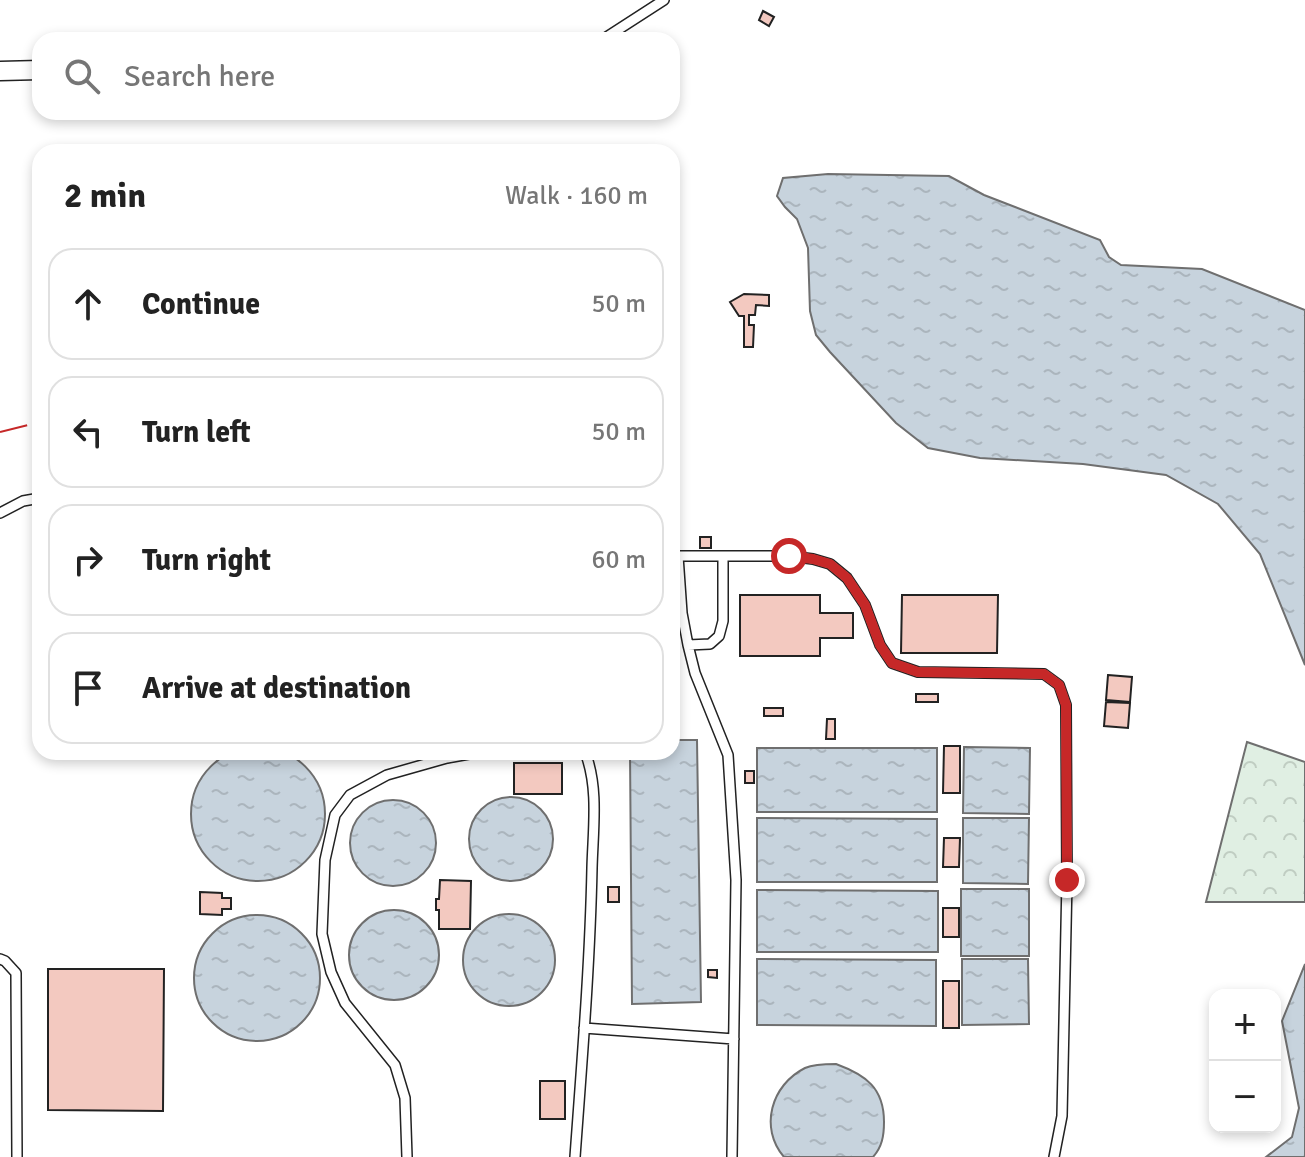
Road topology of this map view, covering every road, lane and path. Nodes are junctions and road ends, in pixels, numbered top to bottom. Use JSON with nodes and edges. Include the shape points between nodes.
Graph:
{"nodes":[{"id":1,"x":664,"y":0,"type":"edge"},
{"id":2,"x":614,"y":32,"type":"edge"},
{"id":3,"x":32,"y":70,"type":"edge"},
{"id":4,"x":0,"y":71,"type":"edge"},
{"id":5,"x":32,"y":499,"type":"edge"},
{"id":6,"x":0,"y":513,"type":"edge"},
{"id":7,"x":680,"y":556,"type":"edge"},
{"id":8,"x":723,"y":556,"type":"junction"},
{"id":9,"x":680,"y":595,"type":"edge"},
{"id":10,"x":680,"y":618,"type":"edge"},
{"id":11,"x":683,"y":618,"type":"junction"},
{"id":12,"x":688,"y":645,"type":"junction"},
{"id":13,"x":440,"y":760,"type":"edge"},
{"id":14,"x":588,"y":760,"type":"edge"},
{"id":15,"x":0,"y":959,"type":"edge"},
{"id":16,"x":584,"y":1028,"type":"junction"},
{"id":17,"x":734,"y":1039,"type":"junction"},
{"id":18,"x":17,"y":1157,"type":"edge"},
{"id":19,"x":407,"y":1157,"type":"edge"},
{"id":20,"x":575,"y":1157,"type":"edge"},
{"id":21,"x":732,"y":1157,"type":"edge"},
{"id":22,"x":1054,"y":1157,"type":"edge"}],
"edges":[{"from":1,"to":2,"type":"lane"},
{"from":3,"to":4,"type":"street"},
{"from":5,"to":6,"type":"lane"},
{"from":7,"to":8,"type":"lane"},
{"from":8,"to":12,"type":"lane","via":[[719,636],[710,644]]},
{"from":8,"to":22,"type":"lane","via":[[789,556],[830,564],[865,605],[892,663],[918,672],[1044,674],[1059,685],[1066,705],[1067,880],[1062,1116]]},
{"from":9,"to":11,"type":"lane"},
{"from":10,"to":11,"type":"lane"},
{"from":11,"to":12,"type":"lane"},
{"from":12,"to":17,"type":"lane","via":[[728,755],[736,880]]},
{"from":13,"to":19,"type":"lane","via":[[387,775],[350,795],[335,815],[325,860],[322,934],[331,972],[345,1003],[395,1065],[405,1098]]},
{"from":14,"to":16,"type":"lane","via":[[594,801]]},
{"from":15,"to":18,"type":"lane","via":[[16,973]]},
{"from":16,"to":17,"type":"lane"},
{"from":16,"to":20,"type":"lane"},
{"from":17,"to":21,"type":"lane"}]}
